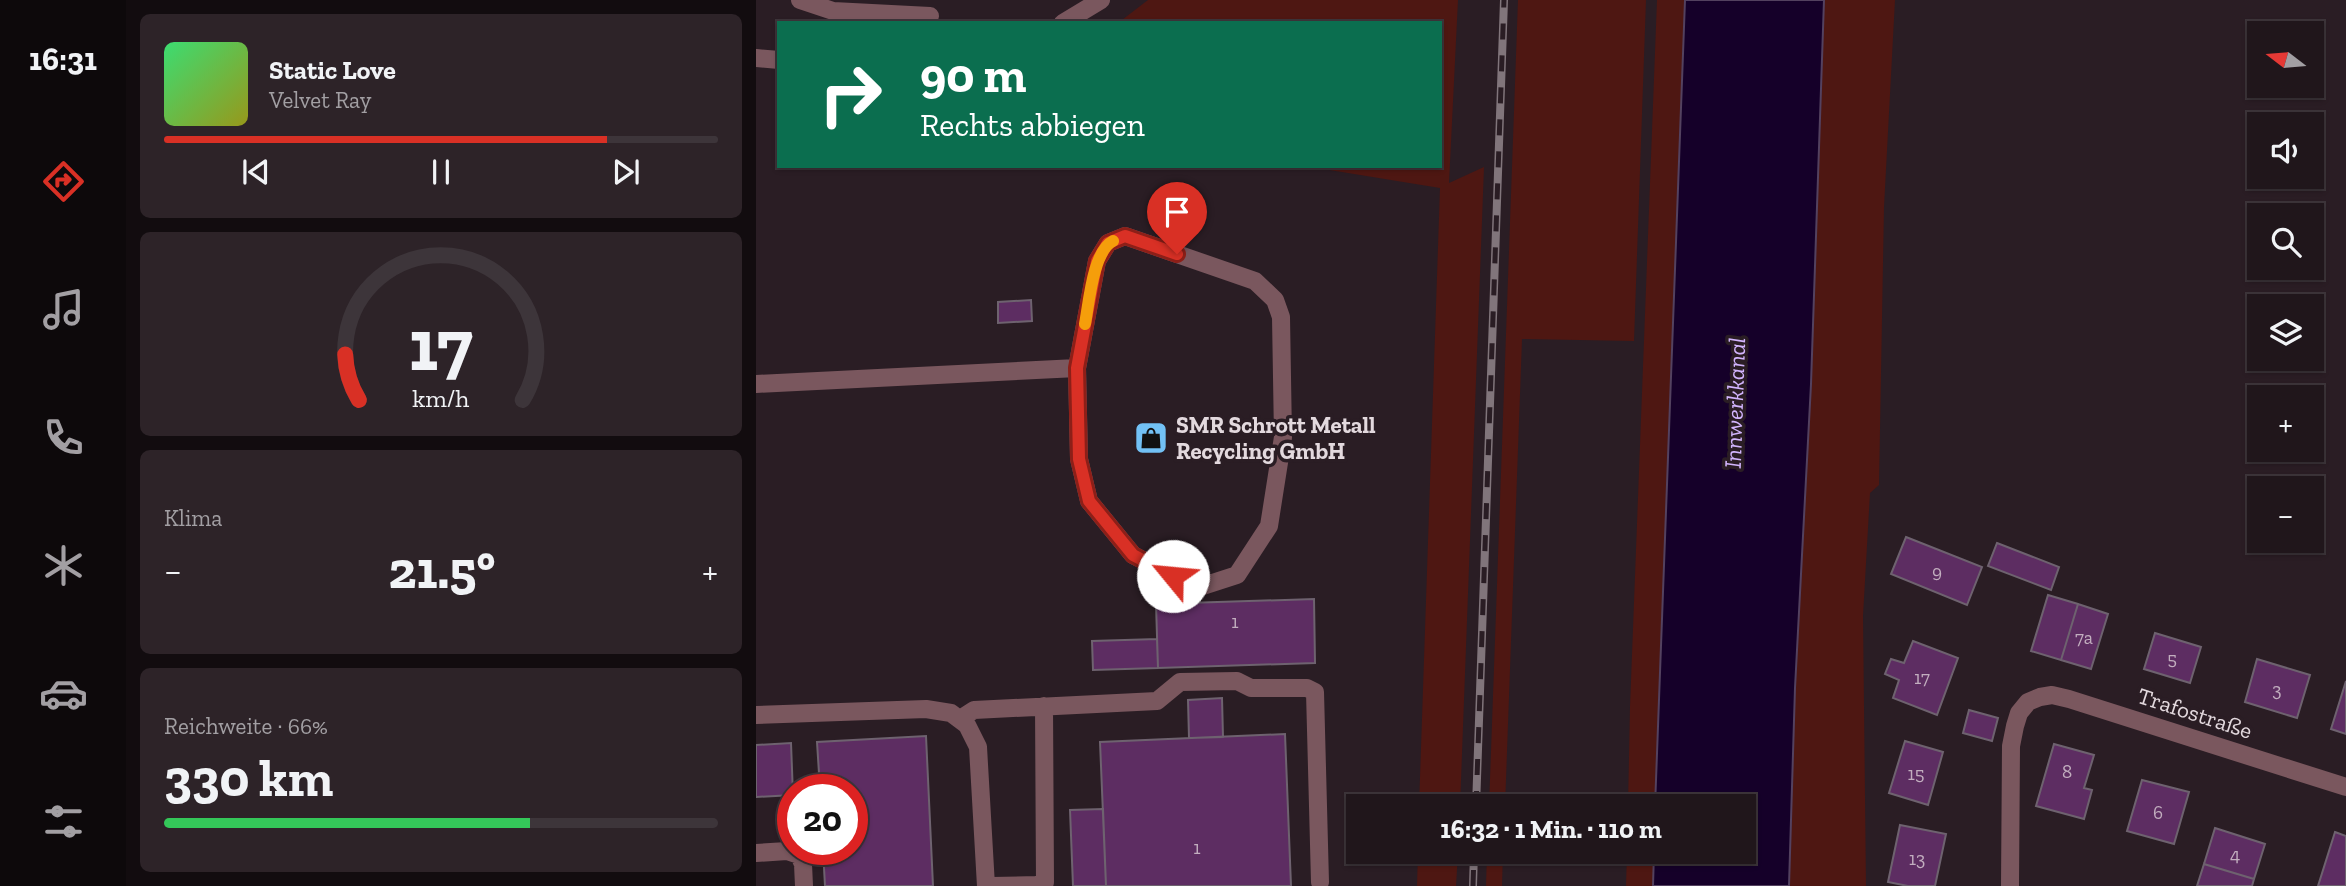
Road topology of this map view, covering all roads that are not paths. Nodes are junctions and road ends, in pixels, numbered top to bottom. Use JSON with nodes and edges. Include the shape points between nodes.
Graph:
{"nodes":[{"id":1,"x":800,"y":0,"type":"edge"},
{"id":2,"x":1101,"y":0,"type":"edge"},
{"id":3,"x":930,"y":16,"type":"dead end"},
{"id":4,"x":1066,"y":21,"type":"edge"},
{"id":5,"x":756,"y":58,"type":"edge"},
{"id":6,"x":777,"y":60,"type":"edge"},
{"id":7,"x":1077,"y":368,"type":"junction"},
{"id":8,"x":756,"y":384,"type":"edge"},
{"id":9,"x":1044,"y":706,"type":"junction"},
{"id":10,"x":756,"y":715,"type":"edge"},
{"id":11,"x":960,"y":719,"type":"junction"},
{"id":12,"x":2346,"y":787,"type":"edge"},
{"id":13,"x":756,"y":853,"type":"edge"},
{"id":14,"x":1320,"y":882,"type":"dead end"},
{"id":15,"x":804,"y":886,"type":"edge"},
{"id":16,"x":986,"y":886,"type":"edge"},
{"id":17,"x":992,"y":886,"type":"edge"},
{"id":18,"x":2010,"y":886,"type":"edge"}],
"edges":[{"from":1,"to":3,"type":"street","via":[[833,11]]},
{"from":2,"to":4,"type":"street"},
{"from":5,"to":6,"type":"street"},
{"from":7,"to":7,"type":"street","via":[[1079,459],[1089,501],[1133,555],[1173,576],[1203,586],[1237,575],[1269,526],[1283,437],[1282,317],[1275,300],[1255,281],[1125,236],[1108,243],[1097,261]]},
{"from":7,"to":8,"type":"street"},
{"from":9,"to":11,"type":"street","via":[[974,710]]},
{"from":9,"to":14,"type":"street","via":[[1157,701],[1180,682],[1237,681],[1251,688],[1315,692]]},
{"from":9,"to":17,"type":"street","via":[[1045,882]]},
{"from":10,"to":11,"type":"street","via":[[926,709]]},
{"from":11,"to":16,"type":"street","via":[[978,747]]},
{"from":12,"to":18,"type":"street","name":"Trafostraße","via":[[2069,699],[2040,697],[2028,702],[2020,713],[2011,746]]},
{"from":13,"to":15,"type":"street","via":[[799,855]]}]}
